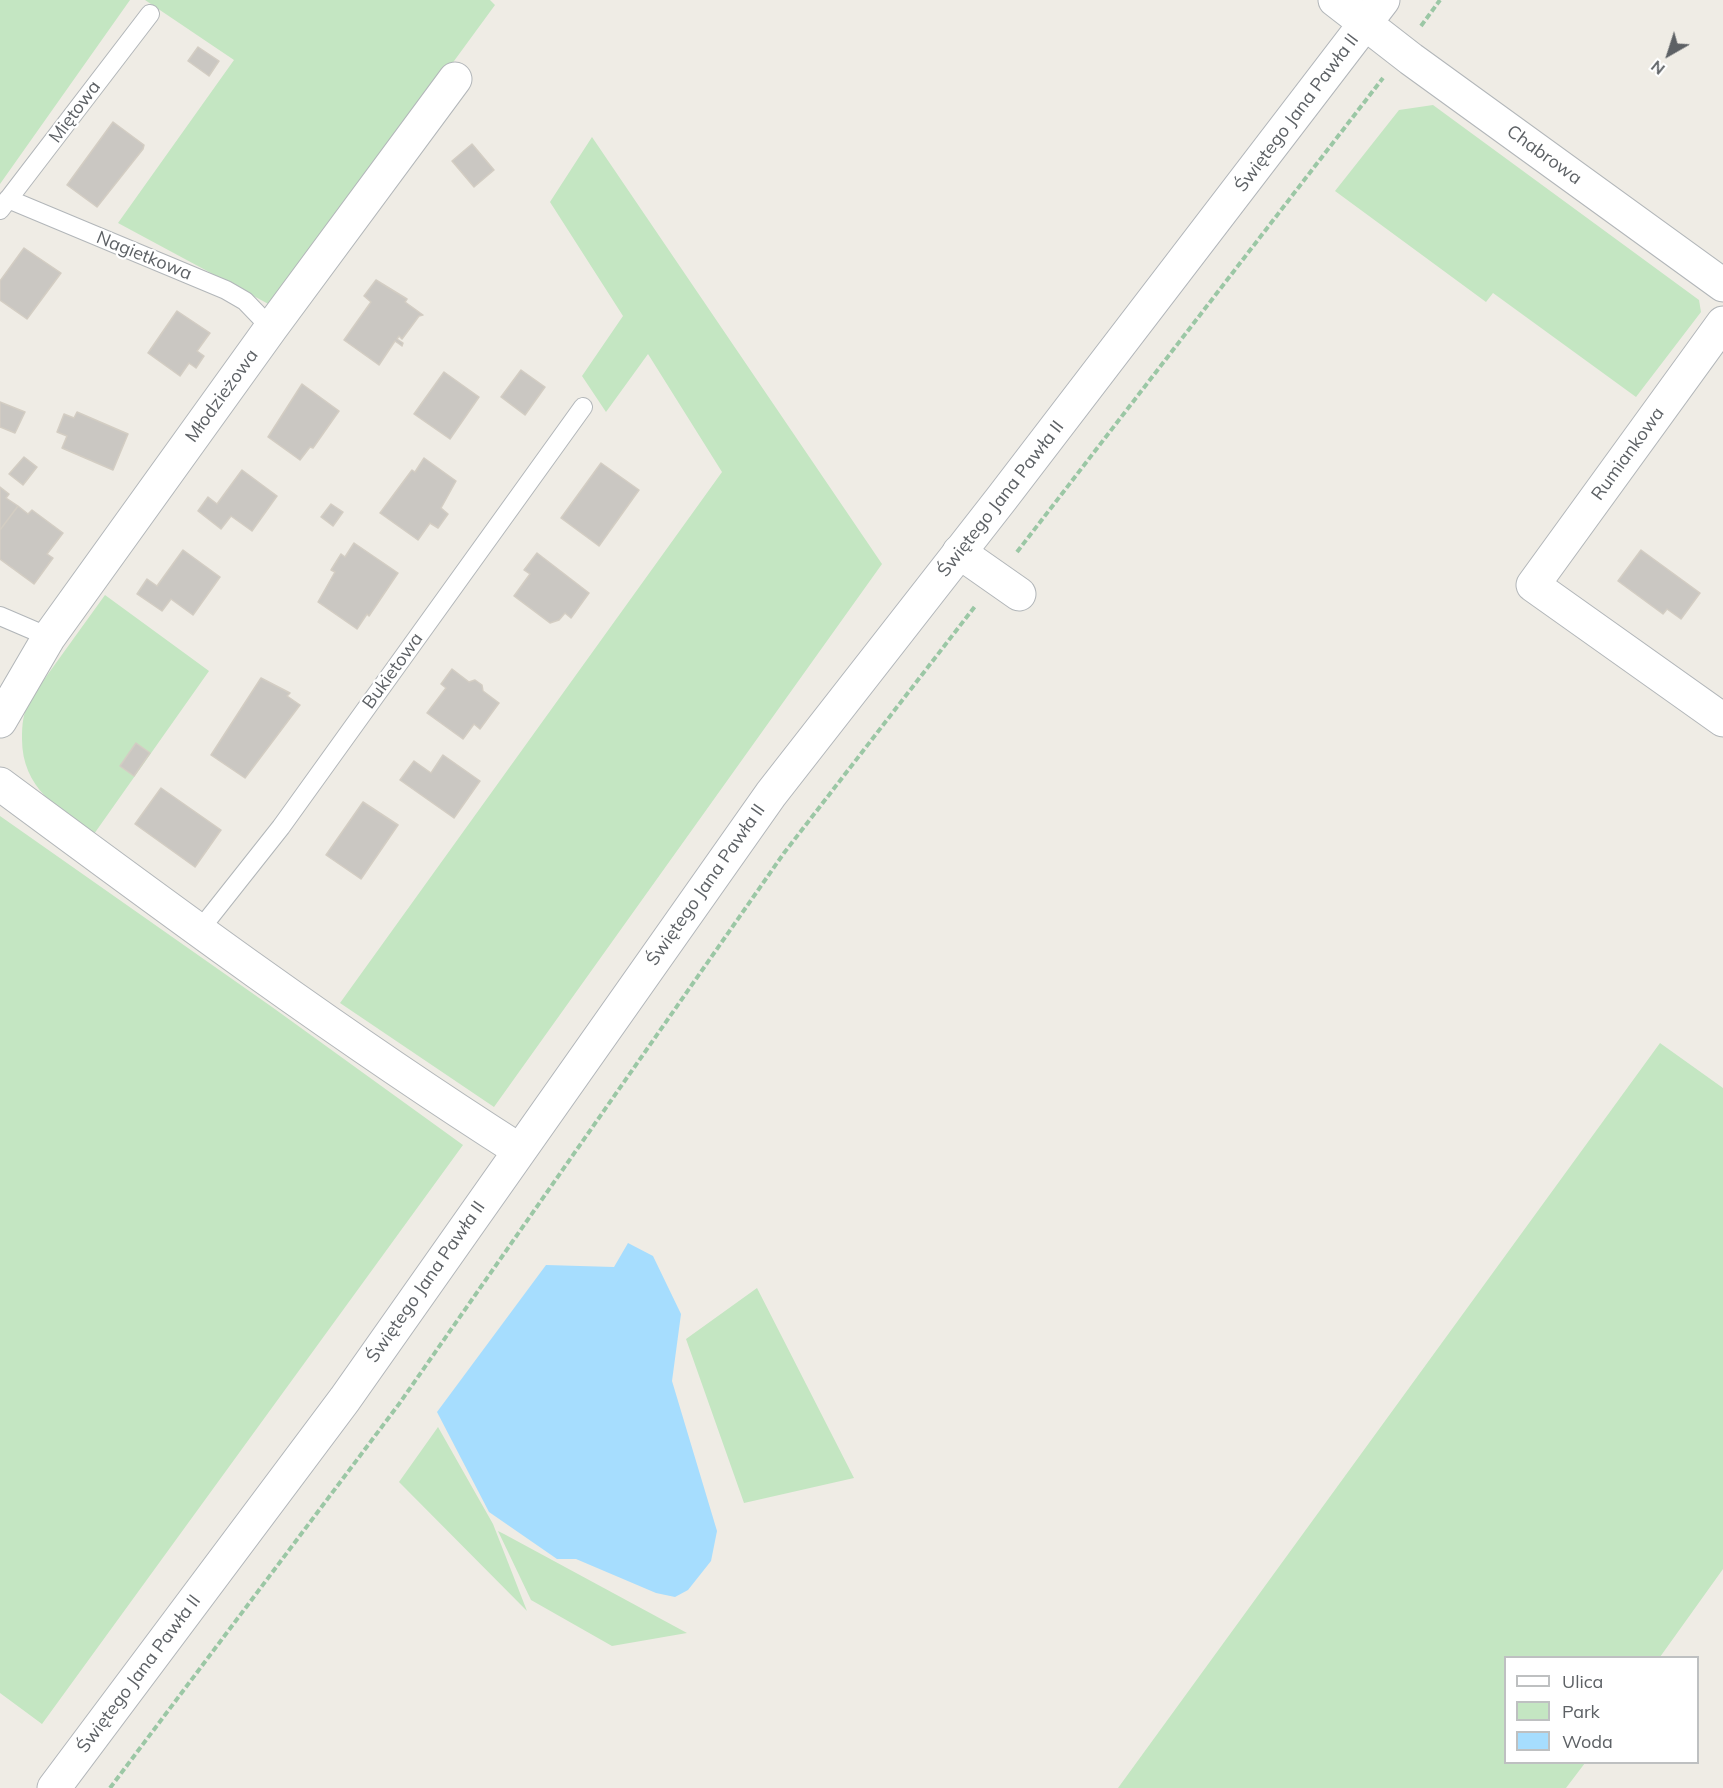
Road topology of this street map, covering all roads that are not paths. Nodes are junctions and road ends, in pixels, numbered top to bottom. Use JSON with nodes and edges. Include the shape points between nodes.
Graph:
{"nodes":[{"id":1,"x":1335,"y":0,"type":"edge"},
{"id":2,"x":1374,"y":11,"type":"edge"},
{"id":3,"x":150,"y":14,"type":"dead end"},
{"id":4,"x":455,"y":79,"type":"dead end"},
{"id":5,"x":4,"y":205,"type":"edge"},
{"id":6,"x":1723,"y":285,"type":"edge"},
{"id":7,"x":1723,"y":323,"type":"edge"},
{"id":8,"x":271,"y":328,"type":"junction"},
{"id":9,"x":583,"y":407,"type":"dead end"},
{"id":10,"x":959,"y":552,"type":"junction"},
{"id":11,"x":1008,"y":586,"type":"road end"},
{"id":12,"x":0,"y":616,"type":"edge"},
{"id":13,"x":49,"y":637,"type":"junction"},
{"id":14,"x":1723,"y":720,"type":"edge"},
{"id":15,"x":0,"y":721,"type":"edge"},
{"id":16,"x":0,"y":784,"type":"edge"},
{"id":17,"x":198,"y":932,"type":"junction"},
{"id":18,"x":519,"y":1150,"type":"junction"},
{"id":19,"x":54,"y":1788,"type":"edge"}],
"edges":[{"from":1,"to":2,"type":"street","name":"Chabrowa"},
{"from":2,"to":6,"type":"street","name":"Chabrowa","via":[[1402,51]]},
{"from":2,"to":10,"type":"street","name":"Świętego Jana Pawła II"},
{"from":3,"to":5,"type":"lane","name":"Miętowa"},
{"from":4,"to":8,"type":"street","name":"Młodzieżowa"},
{"from":5,"to":8,"type":"lane","name":"Nagietkowa","via":[[226,290],[245,301]]},
{"from":7,"to":14,"type":"street","name":"Rumiankowa","via":[[1533,585]]},
{"from":8,"to":13,"type":"street","name":"Młodzieżowa"},
{"from":9,"to":17,"type":"lane","name":"Bukietowa","via":[[281,827]]},
{"from":10,"to":11,"type":"street"},
{"from":10,"to":18,"type":"street","name":"Świętego Jana Pawła II","via":[[771,794]]},
{"from":12,"to":13,"type":"lane"},
{"from":13,"to":15,"type":"street","name":"Młodzieżowa"},
{"from":16,"to":17,"type":"street"},
{"from":17,"to":18,"type":"street"},
{"from":18,"to":19,"type":"street","name":"Świętego Jana Pawła II","via":[[345,1400]]}]}
